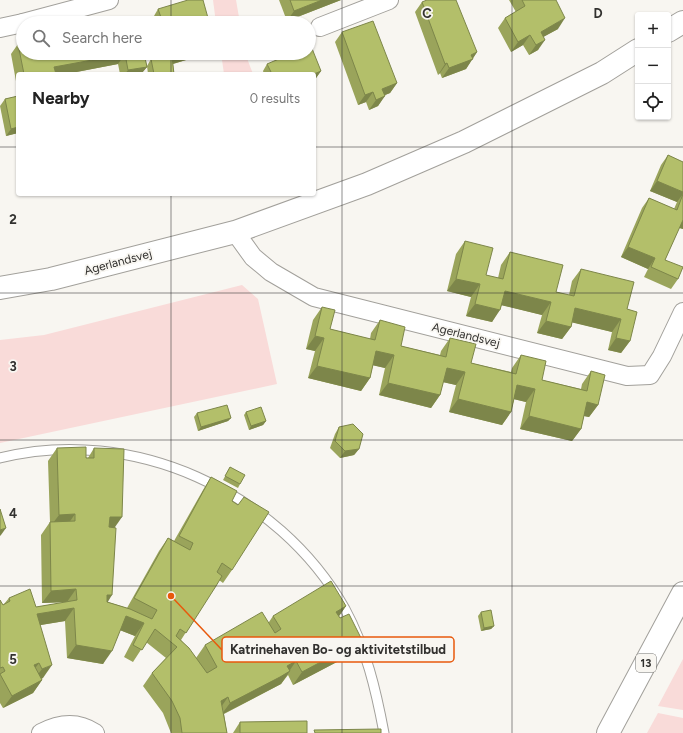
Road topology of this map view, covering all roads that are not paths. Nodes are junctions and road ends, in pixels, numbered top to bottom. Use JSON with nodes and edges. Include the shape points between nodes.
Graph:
{"nodes":[{"id":1,"x":109,"y":0,"type":"edge"},
{"id":2,"x":389,"y":0,"type":"edge"},
{"id":3,"x":371,"y":3,"type":"edge"},
{"id":4,"x":49,"y":16,"type":"edge"},
{"id":5,"x":683,"y":22,"type":"edge"},
{"id":6,"x":16,"y":25,"type":"edge"},
{"id":7,"x":320,"y":27,"type":"dead end"},
{"id":8,"x":0,"y":28,"type":"edge"},
{"id":9,"x":671,"y":29,"type":"edge"},
{"id":10,"x":635,"y":52,"type":"edge"},
{"id":11,"x":235,"y":232,"type":"junction"},
{"id":12,"x":0,"y":288,"type":"edge"},
{"id":13,"x":683,"y":312,"type":"edge"},
{"id":14,"x":0,"y":458,"type":"edge"},
{"id":15,"x":683,"y":592,"type":"edge"},
{"id":16,"x":41,"y":733,"type":"edge"},
{"id":17,"x":95,"y":733,"type":"edge"},
{"id":18,"x":384,"y":733,"type":"edge"},
{"id":19,"x":608,"y":733,"type":"edge"}],
"edges":[{"from":1,"to":4,"type":"street"},
{"from":2,"to":3,"type":"street"},
{"from":3,"to":7,"type":"street"},
{"from":5,"to":9,"type":"street"},
{"from":6,"to":8,"type":"street"},
{"from":10,"to":11,"type":"street","name":"Agerlandsvej","via":[[602,73],[464,142],[366,184]]},
{"from":11,"to":12,"type":"street","name":"Agerlandsvej","via":[[51,280]]},
{"from":11,"to":13,"type":"street","name":"Agerlandsvej","via":[[253,256],[271,272],[314,297],[627,376],[650,375]]},
{"from":14,"to":18,"type":"lane","via":[[53,450],[97,450],[140,457],[182,470],[222,488],[258,512],[292,540],[321,573],[345,609],[363,649],[377,690]]},
{"from":15,"to":19,"type":"street","number":"13"},
{"from":16,"to":17,"type":"street","via":[[68,723],[85,726]]}]}
